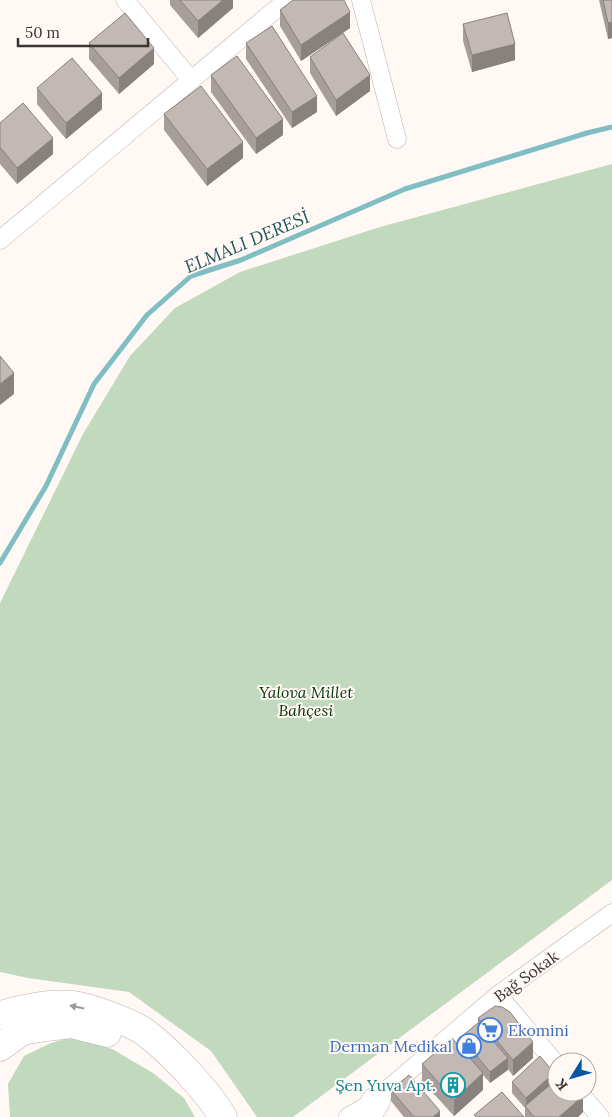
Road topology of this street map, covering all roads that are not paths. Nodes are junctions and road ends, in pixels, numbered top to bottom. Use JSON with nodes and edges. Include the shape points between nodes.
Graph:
{"nodes":[{"id":1,"x":125,"y":0,"type":"edge"},
{"id":2,"x":287,"y":0,"type":"edge"},
{"id":3,"x":361,"y":0,"type":"edge"},
{"id":4,"x":191,"y":80,"type":"junction"},
{"id":5,"x":397,"y":140,"type":"dead end"},
{"id":6,"x":3,"y":230,"type":"edge"},
{"id":7,"x":612,"y":913,"type":"edge"},
{"id":8,"x":498,"y":995,"type":"junction"},
{"id":9,"x":0,"y":1015,"type":"edge"},
{"id":10,"x":0,"y":1047,"type":"edge"},
{"id":11,"x":547,"y":1053,"type":"edge"},
{"id":12,"x":587,"y":1102,"type":"edge"},
{"id":13,"x":366,"y":1112,"type":"edge"},
{"id":14,"x":207,"y":1117,"type":"edge"},
{"id":15,"x":223,"y":1117,"type":"edge"},
{"id":16,"x":348,"y":1117,"type":"edge"},
{"id":17,"x":600,"y":1117,"type":"edge"}],
"edges":[{"from":1,"to":4,"type":"street"},
{"from":2,"to":4,"type":"street"},
{"from":3,"to":5,"type":"street"},
{"from":4,"to":6,"type":"street"},
{"from":7,"to":8,"type":"street","name":"Bağ Sokak"},
{"from":8,"to":11,"type":"street"},
{"from":8,"to":13,"type":"street","name":"Bağ Sokak"},
{"from":15,"to":9,"type":"highway","one_way":true,"via":[[178,1063],[145,1032],[111,1016],[73,1005],[35,1006]]},
{"from":10,"to":14,"type":"highway","via":[[22,1031],[71,1024],[99,1030],[134,1043],[156,1060],[184,1086]]},
{"from":12,"to":17,"type":"street"},
{"from":13,"to":16,"type":"street","name":"Bağ Sokak"}]}
